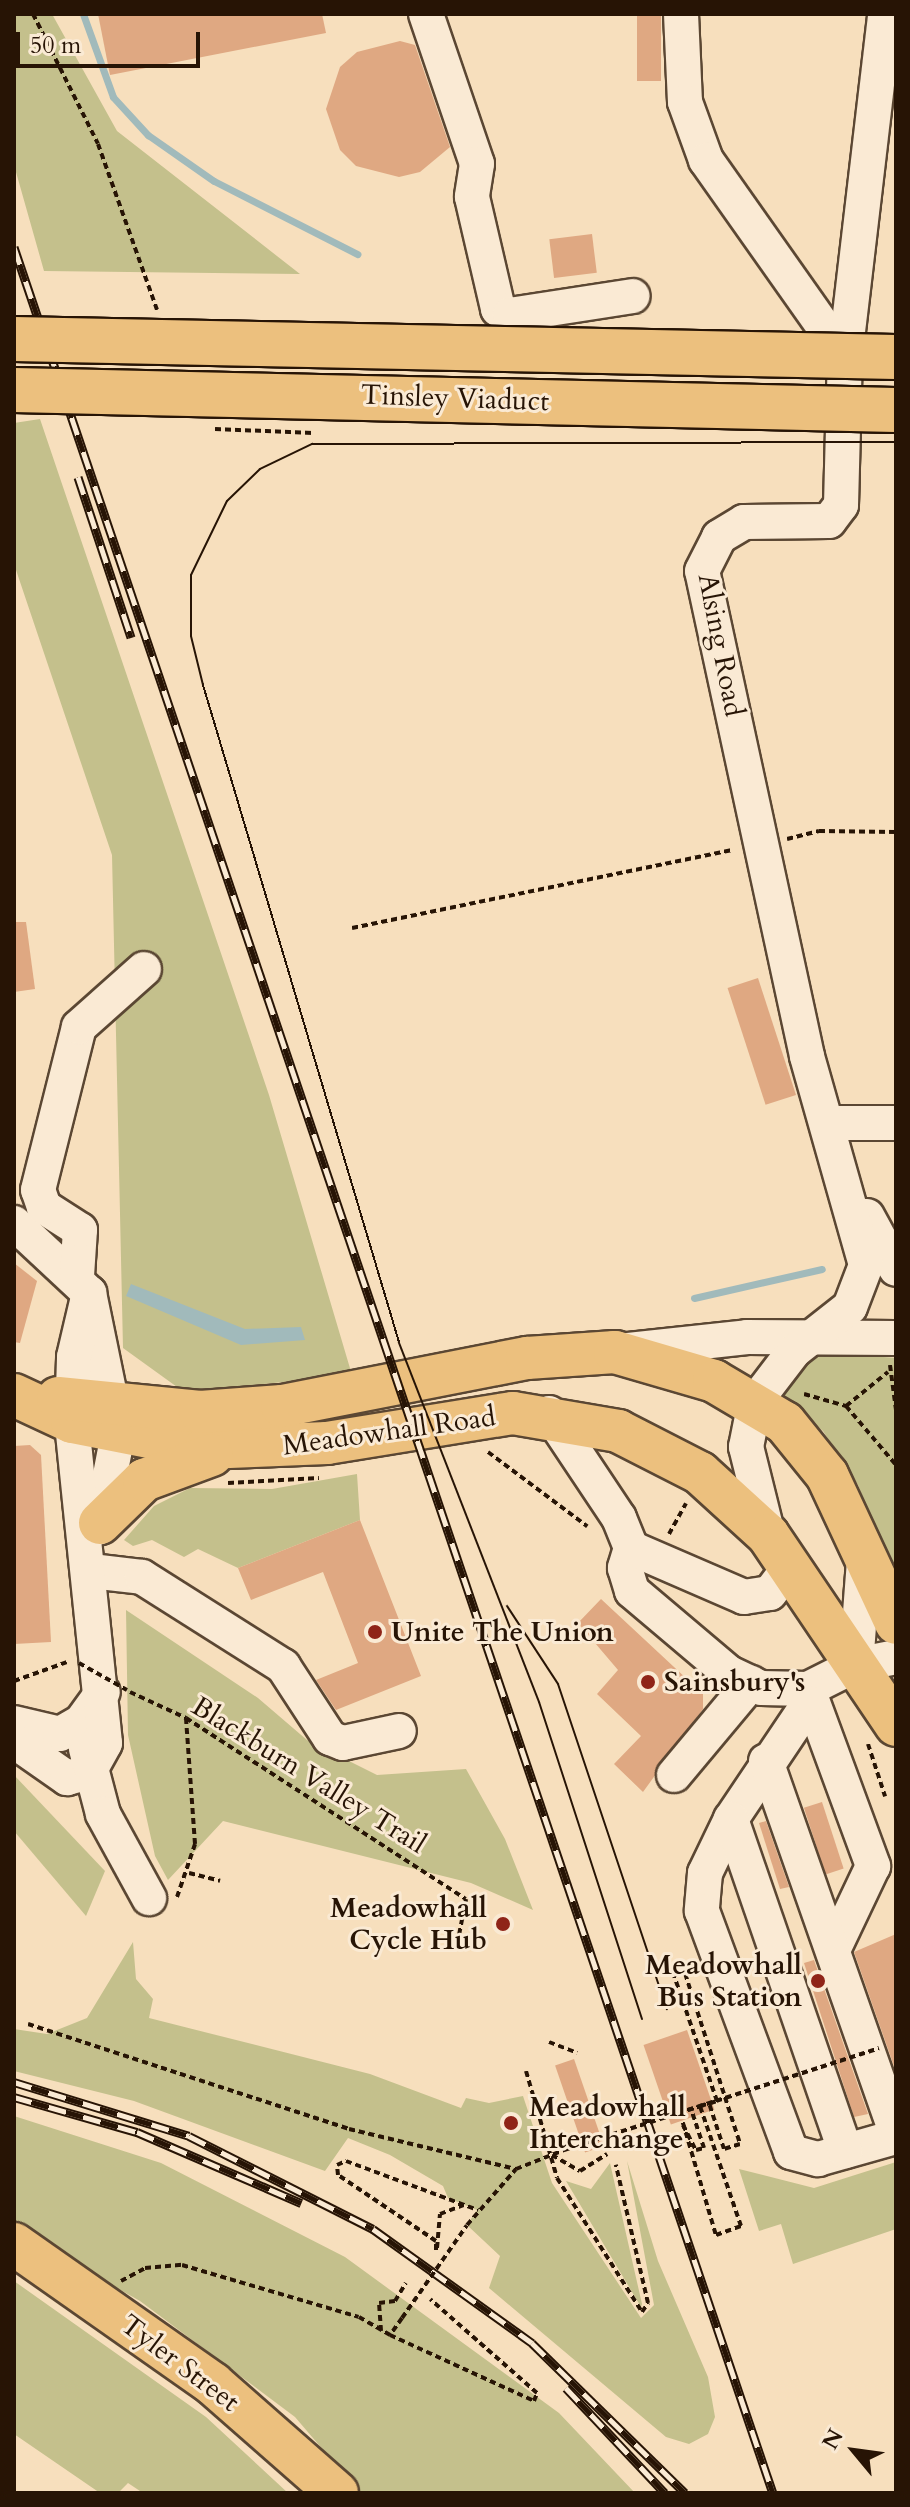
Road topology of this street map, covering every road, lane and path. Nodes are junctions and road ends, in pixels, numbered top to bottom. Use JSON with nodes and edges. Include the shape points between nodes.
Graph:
{"nodes":[{"id":1,"x":426,"y":14,"type":"edge"},
{"id":2,"x":681,"y":14,"type":"edge"},
{"id":3,"x":885,"y":14,"type":"edge"},
{"id":4,"x":633,"y":296,"type":"dead end"},
{"id":5,"x":14,"y":326,"type":"edge"},
{"id":6,"x":14,"y":339,"type":"edge"},
{"id":7,"x":896,"y":344,"type":"edge"},
{"id":8,"x":845,"y":357,"type":"junction"},
{"id":9,"x":896,"y":357,"type":"edge"},
{"id":10,"x":14,"y":378,"type":"edge"},
{"id":11,"x":14,"y":390,"type":"edge"},
{"id":12,"x":896,"y":396,"type":"edge"},
{"id":13,"x":896,"y":410,"type":"edge"},
{"id":14,"x":896,"y":832,"type":"edge"},
{"id":15,"x":762,"y":845,"type":"junction"},
{"id":16,"x":352,"y":928,"type":"dead end"},
{"id":17,"x":144,"y":969,"type":"dead end"},
{"id":18,"x":829,"y":1123,"type":"junction"},
{"id":19,"x":896,"y":1123,"type":"edge"},
{"id":20,"x":847,"y":1180,"type":"junction"},
{"id":21,"x":14,"y":1223,"type":"edge"},
{"id":22,"x":896,"y":1269,"type":"edge"},
{"id":23,"x":83,"y":1284,"type":"junction"},
{"id":24,"x":818,"y":1335,"type":"junction"},
{"id":25,"x":615,"y":1352,"type":"junction"},
{"id":26,"x":892,"y":1354,"type":"edge"},
{"id":27,"x":762,"y":1392,"type":"junction"},
{"id":28,"x":21,"y":1397,"type":"edge"},
{"id":29,"x":846,"y":1406,"type":"junction"},
{"id":30,"x":549,"y":1413,"type":"junction"},
{"id":31,"x":93,"y":1414,"type":"junction"},
{"id":32,"x":478,"y":1447,"type":"dead end"},
{"id":33,"x":896,"y":1465,"type":"edge"},
{"id":34,"x":229,"y":1466,"type":"junction"},
{"id":35,"x":700,"y":1473,"type":"junction"},
{"id":36,"x":325,"y":1476,"type":"dead end"},
{"id":37,"x":100,"y":1523,"type":"junction"},
{"id":38,"x":629,"y":1543,"type":"junction"},
{"id":39,"x":779,"y":1551,"type":"junction"},
{"id":40,"x":863,"y":1551,"type":"junction"},
{"id":41,"x":91,"y":1571,"type":"junction"},
{"id":42,"x":896,"y":1623,"type":"edge"},
{"id":43,"x":896,"y":1657,"type":"edge"},
{"id":44,"x":856,"y":1665,"type":"junction"},
{"id":45,"x":14,"y":1681,"type":"edge"},
{"id":46,"x":751,"y":1683,"type":"junction"},
{"id":47,"x":116,"y":1689,"type":"junction"},
{"id":48,"x":809,"y":1696,"type":"junction"},
{"id":49,"x":186,"y":1718,"type":"junction"},
{"id":50,"x":896,"y":1725,"type":"edge"},
{"id":51,"x":399,"y":1731,"type":"dead end"},
{"id":52,"x":23,"y":1738,"type":"edge"},
{"id":53,"x":97,"y":1757,"type":"junction"},
{"id":54,"x":766,"y":1761,"type":"junction"},
{"id":55,"x":674,"y":1775,"type":"dead end"},
{"id":56,"x":731,"y":1819,"type":"junction"},
{"id":57,"x":121,"y":1855,"type":"junction"},
{"id":58,"x":189,"y":1873,"type":"junction"},
{"id":59,"x":220,"y":1881,"type":"dead end"},
{"id":60,"x":157,"y":1897,"type":"joint"},
{"id":61,"x":459,"y":1935,"type":"dead end"},
{"id":62,"x":834,"y":1948,"type":"junction"},
{"id":63,"x":28,"y":2024,"type":"dead end"},
{"id":64,"x":549,"y":2042,"type":"dead end"},
{"id":65,"x":879,"y":2048,"type":"dead end"},
{"id":66,"x":577,"y":2053,"type":"dead end"},
{"id":67,"x":526,"y":2071,"type":"dead end"},
{"id":68,"x":709,"y":2103,"type":"junction"},
{"id":69,"x":700,"y":2106,"type":"junction"},
{"id":70,"x":691,"y":2109,"type":"junction"},
{"id":71,"x":680,"y":2113,"type":"junction"},
{"id":72,"x":668,"y":2116,"type":"dead end"},
{"id":73,"x":683,"y":2125,"type":"junction"},
{"id":74,"x":896,"y":2135,"type":"edge"},
{"id":75,"x":845,"y":2151,"type":"junction"},
{"id":76,"x":550,"y":2154,"type":"junction"},
{"id":77,"x":607,"y":2154,"type":"dead end"},
{"id":78,"x":616,"y":2165,"type":"dead end"},
{"id":79,"x":516,"y":2169,"type":"junction"},
{"id":80,"x":463,"y":2205,"type":"junction"},
{"id":81,"x":478,"y":2210,"type":"junction"},
{"id":82,"x":14,"y":2244,"type":"edge"},
{"id":83,"x":129,"y":2275,"type":"dead end"},
{"id":84,"x":406,"y":2283,"type":"dead end"},
{"id":85,"x":430,"y":2299,"type":"dead end"},
{"id":86,"x":381,"y":2331,"type":"junction"},
{"id":87,"x":390,"y":2335,"type":"junction"},
{"id":88,"x":337,"y":2493,"type":"edge"}],
"edges":[{"from":1,"to":4,"type":"street","via":[[477,164],[472,197],[498,309],[510,315]]},
{"from":2,"to":8,"type":"street","via":[[685,102],[706,160]]},
{"from":3,"to":8,"type":"street","name":"Alsing Road"},
{"from":5,"to":7,"type":"highway"},
{"from":6,"to":9,"type":"highway","name":"Tinsley Viaduct","bridge":true},
{"from":8,"to":15,"type":"street","name":"Alsing Road","via":[[841,505],[829,521],[744,522],[719,537],[702,571]]},
{"from":10,"to":12,"type":"highway","name":"Tinsley Viaduct"},
{"from":11,"to":13,"type":"highway","name":"Tinsley Viaduct","bridge":true},
{"from":14,"to":15,"type":"path","via":[[819,831]]},
{"from":15,"to":16,"type":"path"},
{"from":15,"to":18,"type":"street","name":"Alsing Road"},
{"from":17,"to":23,"type":"street","via":[[79,1027],[41,1176],[44,1207],[80,1230]]},
{"from":18,"to":19,"type":"street"},
{"from":18,"to":20,"type":"street","name":"Alsing Road"},
{"from":20,"to":22,"type":"street","name":"Alsing Road"},
{"from":20,"to":24,"type":"street","name":"Alsing Road","via":[[866,1265],[850,1307]]},
{"from":21,"to":23,"type":"street"},
{"from":23,"to":31,"type":"street"},
{"from":24,"to":25,"type":"street","name":"Meadowhall Road"},
{"from":24,"to":26,"type":"street","name":"Meadowhall Road"},
{"from":24,"to":27,"type":"street"},
{"from":25,"to":27,"type":"main road","name":"Meadowhall Road"},
{"from":25,"to":31,"type":"main road","name":"Meadowhall Road","via":[[463,1368],[282,1406]]},
{"from":26,"to":29,"type":"path"},
{"from":27,"to":29,"type":"path"},
{"from":27,"to":39,"type":"street","name":"Meadowhall Road","via":[[746,1447]]},
{"from":27,"to":40,"type":"main road","name":"Meadowhall Road","via":[[807,1447]]},
{"from":28,"to":31,"type":"main road","name":"Meadowhall Road"},
{"from":29,"to":33,"type":"path"},
{"from":30,"to":34,"type":"main road","name":"Meadowhall Road","via":[[451,1418]]},
{"from":30,"to":35,"type":"main road","name":"Meadowhall Road","via":[[650,1443]]},
{"from":30,"to":38,"type":"street"},
{"from":31,"to":34,"type":"main road","name":"Meadowhall Road"},
{"from":31,"to":37,"type":"street"},
{"from":31,"to":41,"type":"street"},
{"from":32,"to":38,"type":"path","via":[[603,1538]]},
{"from":34,"to":36,"type":"path"},
{"from":34,"to":37,"type":"main road","via":[[144,1480]]},
{"from":35,"to":38,"type":"path","via":[[667,1538]]},
{"from":35,"to":39,"type":"main road","name":"Meadowhall Road"},
{"from":37,"to":41,"type":"street"},
{"from":38,"to":39,"type":"street","via":[[744,1597],[770,1593]]},
{"from":38,"to":46,"type":"street","via":[[625,1568],[632,1591]]},
{"from":39,"to":44,"type":"main road","name":"Meadowhall Road"},
{"from":40,"to":42,"type":"main road","name":"Meadowhall Road"},
{"from":40,"to":44,"type":"street","name":"Meadowhall Road","via":[[866,1609]]},
{"from":41,"to":47,"type":"street"},
{"from":41,"to":51,"type":"street","via":[[142,1577],[283,1666],[330,1738],[343,1743]]},
{"from":43,"to":44,"type":"street"},
{"from":44,"to":48,"type":"street"},
{"from":44,"to":50,"type":"main road","name":"Meadowhall Road"},
{"from":45,"to":47,"type":"path","name":"Blackburn Valley Trail","bridge":true,"via":[[55,1660],[79,1663]]},
{"from":46,"to":48,"type":"street"},
{"from":46,"to":55,"type":"street"},
{"from":47,"to":49,"type":"path","name":"Blackburn Valley Trail"},
{"from":47,"to":53,"type":"street"},
{"from":48,"to":54,"type":"street"},
{"from":48,"to":62,"type":"street","via":[[873,1866]]},
{"from":49,"to":58,"type":"path","via":[[196,1820]]},
{"from":49,"to":61,"type":"path","name":"Blackburn Valley Trail","via":[[466,1899]]},
{"from":52,"to":53,"type":"street","via":[[60,1734]]},
{"from":52,"to":53,"type":"street","via":[[67,1778]]},
{"from":52,"to":57,"type":"street"},
{"from":53,"to":57,"type":"street"},
{"from":54,"to":56,"type":"street"},
{"from":54,"to":62,"type":"street"},
{"from":56,"to":75,"type":"street"},
{"from":56,"to":75,"type":"street","via":[[705,1873],[702,1911],[791,2152],[806,2160]]},
{"from":57,"to":60,"type":"street"},
{"from":58,"to":59,"type":"path"},
{"from":58,"to":60,"type":"path","via":[[178,1898]]},
{"from":62,"to":74,"type":"street"},
{"from":63,"to":79,"type":"path","via":[[113,2058],[377,2137]]},
{"from":64,"to":66,"type":"path"},
{"from":65,"to":71,"type":"path","bridge":true},
{"from":67,"to":76,"type":"path"},
{"from":68,"to":68,"type":"path","via":[[717,2101],[671,1967],[682,1964],[740,2144],[724,2149]]},
{"from":68,"to":69,"type":"path"},
{"from":69,"to":70,"type":"path"},
{"from":69,"to":73,"type":"path","via":[[741,2226],[716,2235]]},
{"from":70,"to":72,"type":"path"},
{"from":70,"to":73,"type":"path","via":[[704,2148],[696,2150]]},
{"from":71,"to":73,"type":"path"},
{"from":71,"to":76,"type":"path","bridge":true},
{"from":74,"to":75,"type":"street"},
{"from":76,"to":77,"type":"path","via":[[580,2171]]},
{"from":76,"to":78,"type":"path","via":[[557,2178],[642,2312],[648,2303]]},
{"from":76,"to":79,"type":"path"},
{"from":79,"to":81,"type":"path"},
{"from":80,"to":80,"type":"path","via":[[346,2161],[337,2165],[338,2175],[436,2241],[436,2250],[440,2214]]},
{"from":80,"to":81,"type":"path"},
{"from":81,"to":87,"type":"path","bridge":true},
{"from":82,"to":88,"type":"main road","name":"Tyler Street","via":[[213,2384]]},
{"from":83,"to":86,"type":"path","via":[[182,2265],[350,2314]]},
{"from":84,"to":86,"type":"path","via":[[395,2301],[379,2303]]},
{"from":85,"to":87,"type":"path","via":[[537,2393],[534,2401]]},
{"from":86,"to":87,"type":"path"}]}
